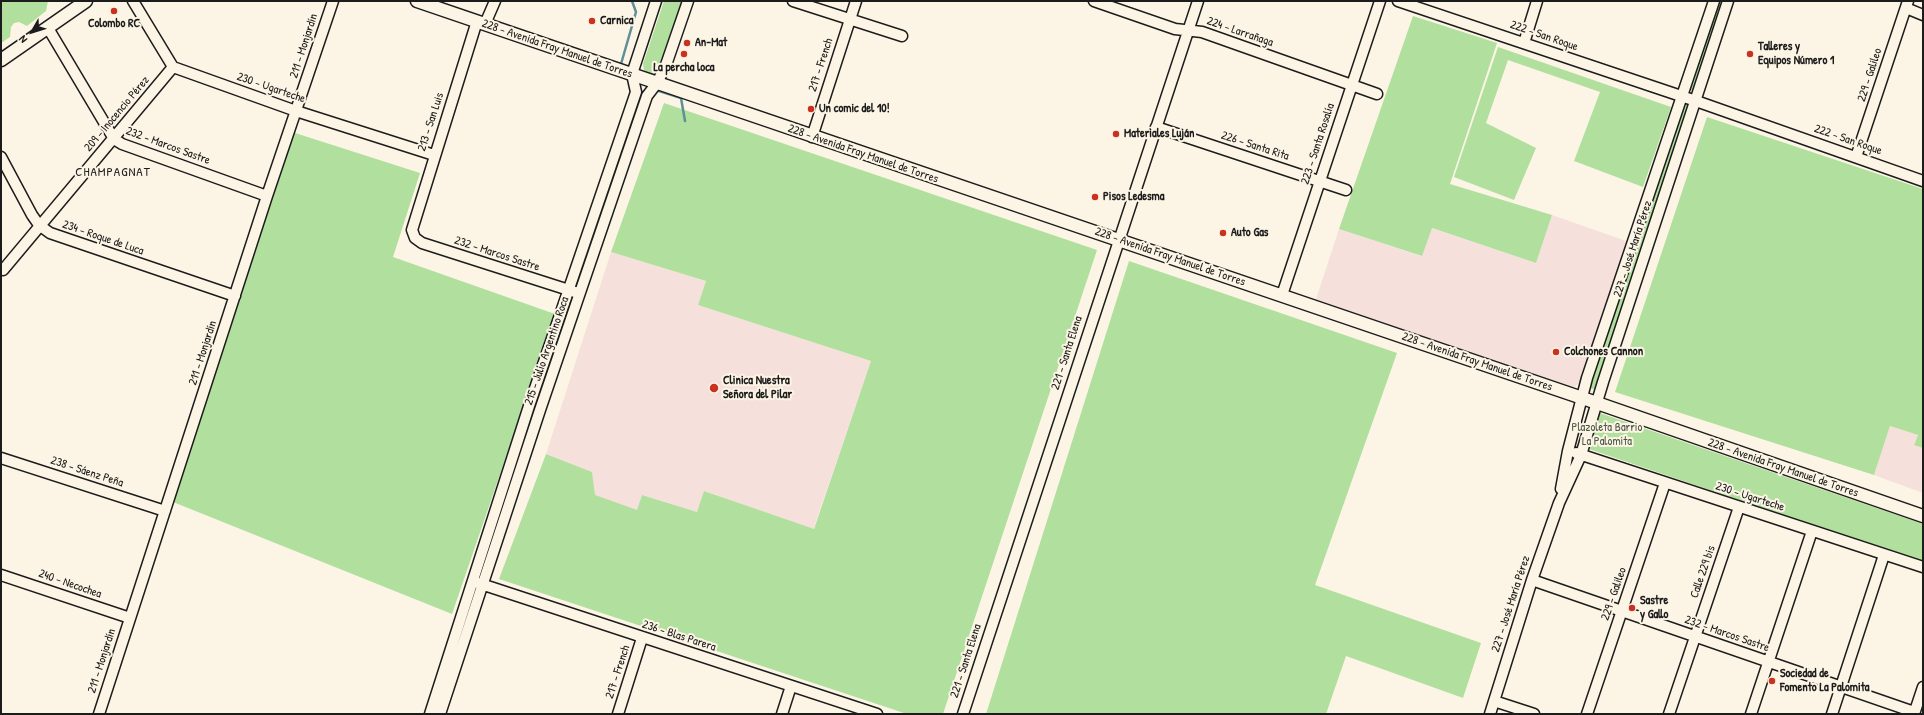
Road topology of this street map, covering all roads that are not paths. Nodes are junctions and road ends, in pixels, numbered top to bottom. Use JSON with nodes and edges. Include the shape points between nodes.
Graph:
{"nodes":[{"id":1,"x":86,"y":1,"type":"edge"},
{"id":2,"x":133,"y":1,"type":"edge"},
{"id":3,"x":333,"y":1,"type":"edge"},
{"id":4,"x":417,"y":1,"type":"edge"},
{"id":5,"x":495,"y":1,"type":"edge"},
{"id":6,"x":656,"y":1,"type":"edge"},
{"id":7,"x":688,"y":1,"type":"edge"},
{"id":8,"x":793,"y":1,"type":"edge"},
{"id":9,"x":856,"y":1,"type":"edge"},
{"id":10,"x":1094,"y":1,"type":"edge"},
{"id":11,"x":1198,"y":1,"type":"edge"},
{"id":12,"x":1380,"y":1,"type":"edge"},
{"id":13,"x":1398,"y":1,"type":"edge"},
{"id":14,"x":1537,"y":1,"type":"edge"},
{"id":15,"x":1714,"y":1,"type":"edge"},
{"id":16,"x":1728,"y":1,"type":"edge"},
{"id":17,"x":1907,"y":5,"type":"edge"},
{"id":18,"x":1923,"y":15,"type":"edge"},
{"id":19,"x":850,"y":19,"type":"junction"},
{"id":20,"x":481,"y":22,"type":"junction"},
{"id":21,"x":48,"y":28,"type":"junction"},
{"id":22,"x":1188,"y":30,"type":"junction"},
{"id":23,"x":902,"y":36,"type":"dead end"},
{"id":24,"x":1524,"y":43,"type":"junction"},
{"id":25,"x":1,"y":60,"type":"edge"},
{"id":26,"x":173,"y":67,"type":"junction"},
{"id":27,"x":632,"y":74,"type":"junction"},
{"id":28,"x":656,"y":83,"type":"junction"},
{"id":29,"x":1351,"y":84,"type":"junction"},
{"id":30,"x":1377,"y":94,"type":"dead end"},
{"id":31,"x":1682,"y":97,"type":"junction"},
{"id":32,"x":1696,"y":101,"type":"junction"},
{"id":33,"x":296,"y":111,"type":"junction"},
{"id":34,"x":1156,"y":127,"type":"junction"},
{"id":35,"x":812,"y":137,"type":"junction"},
{"id":36,"x":114,"y":139,"type":"junction"},
{"id":37,"x":434,"y":155,"type":"junction"},
{"id":38,"x":1,"y":157,"type":"edge"},
{"id":39,"x":1856,"y":157,"type":"junction"},
{"id":40,"x":1320,"y":180,"type":"junction"},
{"id":41,"x":1923,"y":180,"type":"edge"},
{"id":42,"x":1346,"y":190,"type":"dead end"},
{"id":43,"x":267,"y":196,"type":"junction"},
{"id":44,"x":39,"y":226,"type":"junction"},
{"id":45,"x":412,"y":230,"type":"joint"},
{"id":46,"x":1118,"y":240,"type":"junction"},
{"id":47,"x":3,"y":270,"type":"dead end"},
{"id":48,"x":569,"y":291,"type":"junction"},
{"id":49,"x":581,"y":294,"type":"junction"},
{"id":50,"x":1282,"y":295,"type":"junction"},
{"id":51,"x":235,"y":296,"type":"junction"},
{"id":52,"x":1582,"y":398,"type":"junction"},
{"id":53,"x":1597,"y":403,"type":"junction"},
{"id":54,"x":1568,"y":451,"type":"junction"},
{"id":55,"x":1581,"y":455,"type":"junction"},
{"id":56,"x":1,"y":458,"type":"edge"},
{"id":57,"x":1665,"y":483,"type":"junction"},
{"id":58,"x":1559,"y":503,"type":"junction"},
{"id":59,"x":1740,"y":507,"type":"junction"},
{"id":60,"x":165,"y":511,"type":"junction"},
{"id":61,"x":1923,"y":516,"type":"edge"},
{"id":62,"x":1812,"y":531,"type":"junction"},
{"id":63,"x":1884,"y":555,"type":"junction"},
{"id":64,"x":1923,"y":567,"type":"edge"},
{"id":65,"x":1,"y":575,"type":"edge"},
{"id":66,"x":473,"y":580,"type":"junction"},
{"id":67,"x":1532,"y":580,"type":"junction"},
{"id":68,"x":483,"y":585,"type":"junction"},
{"id":69,"x":1622,"y":611,"type":"junction"},
{"id":70,"x":130,"y":618,"type":"junction"},
{"id":71,"x":1695,"y":636,"type":"junction"},
{"id":72,"x":642,"y":638,"type":"junction"},
{"id":73,"x":1769,"y":662,"type":"junction"},
{"id":74,"x":791,"y":686,"type":"junction"},
{"id":75,"x":1842,"y":687,"type":"junction"},
{"id":76,"x":1923,"y":687,"type":"edge"},
{"id":77,"x":1494,"y":701,"type":"junction"},
{"id":78,"x":1914,"y":713,"type":"edge"},
{"id":79,"x":99,"y":714,"type":"edge"},
{"id":80,"x":430,"y":714,"type":"edge"},
{"id":81,"x":440,"y":714,"type":"edge"},
{"id":82,"x":618,"y":714,"type":"edge"},
{"id":83,"x":782,"y":714,"type":"edge"},
{"id":84,"x":877,"y":714,"type":"edge"},
{"id":85,"x":963,"y":714,"type":"edge"},
{"id":86,"x":1490,"y":714,"type":"edge"},
{"id":87,"x":1534,"y":714,"type":"edge"},
{"id":88,"x":1587,"y":714,"type":"edge"},
{"id":89,"x":1669,"y":714,"type":"edge"},
{"id":90,"x":1751,"y":714,"type":"edge"},
{"id":91,"x":1832,"y":714,"type":"edge"}],
"edges":[{"from":1,"to":21,"type":"main road"},
{"from":2,"to":26,"type":"street"},
{"from":3,"to":33,"type":"street","name":"211 - Monjardín"},
{"from":4,"to":20,"type":"main road","name":"228 - Avenida Fray Manuel de Torres"},
{"from":5,"to":20,"type":"street","name":"213 - San Luis"},
{"from":6,"to":27,"type":"street","name":"215 - Julio Argentino Roca"},
{"from":7,"to":28,"type":"street","name":"215 - Julio Argentino Roca","via":[[666,65]]},
{"from":8,"to":19,"type":"street"},
{"from":9,"to":19,"type":"street","name":"217 - French"},
{"from":10,"to":22,"type":"street","name":"224 - Larrañaga","via":[[1175,29]]},
{"from":11,"to":22,"type":"street","name":"221 - Santa Elena"},
{"from":12,"to":29,"type":"street","name":"223 - Santa Rosalía"},
{"from":13,"to":24,"type":"street","name":"222 - San Roque"},
{"from":14,"to":24,"type":"street"},
{"from":15,"to":31,"type":"street","name":"227 - José María Pérez"},
{"from":16,"to":32,"type":"street","name":"227 - José María Pérez"},
{"from":17,"to":18,"type":"street"},
{"from":17,"to":39,"type":"street","name":"229 - Galileo"},
{"from":19,"to":23,"type":"street"},
{"from":19,"to":35,"type":"street","name":"217 - French"},
{"from":20,"to":27,"type":"main road","name":"228 - Avenida Fray Manuel de Torres"},
{"from":20,"to":37,"type":"street","name":"213 - San Luis"},
{"from":21,"to":25,"type":"main road"},
{"from":21,"to":36,"type":"street","name":"232 - Marcos Sastre"},
{"from":22,"to":29,"type":"street","name":"224 - Larrañaga","via":[[1202,32]]},
{"from":22,"to":34,"type":"street","name":"221 - Santa Elena"},
{"from":24,"to":31,"type":"street","name":"222 - San Roque"},
{"from":26,"to":33,"type":"street","name":"230 - Ugarteche"},
{"from":26,"to":36,"type":"street","name":"209 - Inocencio Pérez"},
{"from":27,"to":28,"type":"main road","name":"228 - Avenida Fray Manuel de Torres"},
{"from":27,"to":48,"type":"street","name":"215 - Julio Argentino Roca","via":[[636,92]]},
{"from":28,"to":35,"type":"main road","name":"228 - Avenida Fray Manuel de Torres"},
{"from":28,"to":49,"type":"street","name":"215 - Julio Argentino Roca","via":[[647,96]]},
{"from":29,"to":30,"type":"street","name":"224 - Larrañaga"},
{"from":29,"to":40,"type":"street","name":"223 - Santa Rosalía"},
{"from":31,"to":32,"type":"street","name":"222 - San Roque"},
{"from":31,"to":52,"type":"street","name":"227 - José María Pérez"},
{"from":32,"to":39,"type":"street","name":"222 - San Roque"},
{"from":32,"to":53,"type":"street","name":"227 - José María Pérez"},
{"from":33,"to":37,"type":"street","name":"230 - Ugarteche"},
{"from":33,"to":43,"type":"street","name":"211 - Monjardín"},
{"from":34,"to":40,"type":"street","name":"226 - Santa Rita"},
{"from":34,"to":46,"type":"street","name":"221 - Santa Elena"},
{"from":35,"to":46,"type":"main road","name":"228 - Avenida Fray Manuel de Torres"},
{"from":36,"to":43,"type":"street","name":"232 - Marcos Sastre"},
{"from":36,"to":44,"type":"street","name":"209 - Inocencio Pérez"},
{"from":37,"to":45,"type":"street","name":"213 - San Luis"},
{"from":38,"to":44,"type":"street"},
{"from":39,"to":41,"type":"street","name":"222 - San Roque"},
{"from":40,"to":42,"type":"street","name":"226 - Santa Rita"},
{"from":40,"to":50,"type":"street","name":"223 - Santa Rosalía"},
{"from":43,"to":51,"type":"street","name":"211 - Monjardín"},
{"from":44,"to":47,"type":"street","name":"209 - Inocencio Pérez"},
{"from":44,"to":51,"type":"street","name":"234 - Roque de Luca","via":[[58,237]]},
{"from":45,"to":48,"type":"street","name":"232 - Marcos Sastre","via":[[415,238],[422,243]]},
{"from":46,"to":50,"type":"main road","name":"228 - Avenida Fray Manuel de Torres"},
{"from":46,"to":85,"type":"street","name":"221 - Santa Elena"},
{"from":48,"to":49,"type":"street","name":"232 - Marcos Sastre"},
{"from":48,"to":66,"type":"street","name":"215 - Julio Argentino Roca"},
{"from":49,"to":68,"type":"street","name":"215 - Julio Argentino Roca"},
{"from":50,"to":52,"type":"main road","name":"228 - Avenida Fray Manuel de Torres"},
{"from":51,"to":60,"type":"street","name":"211 - Monjardín"},
{"from":52,"to":53,"type":"main road","name":"228 - Avenida Fray Manuel de Torres"},
{"from":52,"to":54,"type":"street","name":"227 - José María Pérez"},
{"from":53,"to":55,"type":"street","name":"227 - José María Pérez"},
{"from":53,"to":61,"type":"main road","name":"228 - Avenida Fray Manuel de Torres"},
{"from":54,"to":55,"type":"street","name":"230 - Ugarteche"},
{"from":54,"to":58,"type":"street","name":"227 - José María Pérez"},
{"from":55,"to":57,"type":"street","name":"230 - Ugarteche"},
{"from":55,"to":58,"type":"street","name":"227 - José María Pérez"},
{"from":56,"to":60,"type":"street","name":"238 - Sáenz Peña"},
{"from":57,"to":59,"type":"street","name":"230 - Ugarteche"},
{"from":57,"to":69,"type":"street","name":"229 - Galileo"},
{"from":58,"to":67,"type":"street","name":"227 - José María Pérez"},
{"from":59,"to":62,"type":"street","name":"230 - Ugarteche"},
{"from":59,"to":71,"type":"street","name":"Calle 229 bis"},
{"from":60,"to":70,"type":"street","name":"211 - Monjardín"},
{"from":62,"to":63,"type":"street","name":"230 - Ugarteche"},
{"from":62,"to":73,"type":"street"},
{"from":63,"to":64,"type":"street","name":"230 - Ugarteche"},
{"from":63,"to":75,"type":"street"},
{"from":65,"to":70,"type":"street","name":"240 - Necochea"},
{"from":66,"to":68,"type":"street","name":"236 - Blas Parera"},
{"from":66,"to":80,"type":"street","name":"215 - Julio Argentino Roca"},
{"from":67,"to":69,"type":"street","name":"232 - Marcos Sastre"},
{"from":67,"to":77,"type":"street","name":"227 - José María Pérez"},
{"from":68,"to":72,"type":"street","name":"236 - Blas Parera"},
{"from":68,"to":81,"type":"street","name":"215 - Julio Argentino Roca"},
{"from":69,"to":71,"type":"street","name":"232 - Marcos Sastre"},
{"from":69,"to":88,"type":"street","name":"229 - Galileo"},
{"from":70,"to":79,"type":"street","name":"211 - Monjardín"},
{"from":71,"to":73,"type":"street","name":"232 - Marcos Sastre"},
{"from":71,"to":89,"type":"street","name":"Calle 229 bis"},
{"from":72,"to":74,"type":"street","name":"236 - Blas Parera"},
{"from":72,"to":82,"type":"street","name":"217 - French"},
{"from":73,"to":75,"type":"street","name":"232 - Marcos Sastre"},
{"from":73,"to":90,"type":"street"},
{"from":74,"to":83,"type":"street"},
{"from":74,"to":84,"type":"street","name":"236 - Blas Parera"},
{"from":75,"to":78,"type":"street","name":"232 - Marcos Sastre"},
{"from":75,"to":91,"type":"street"},
{"from":76,"to":78,"type":"street"},
{"from":77,"to":86,"type":"street","name":"227 - José María Pérez"},
{"from":77,"to":87,"type":"street"}]}
